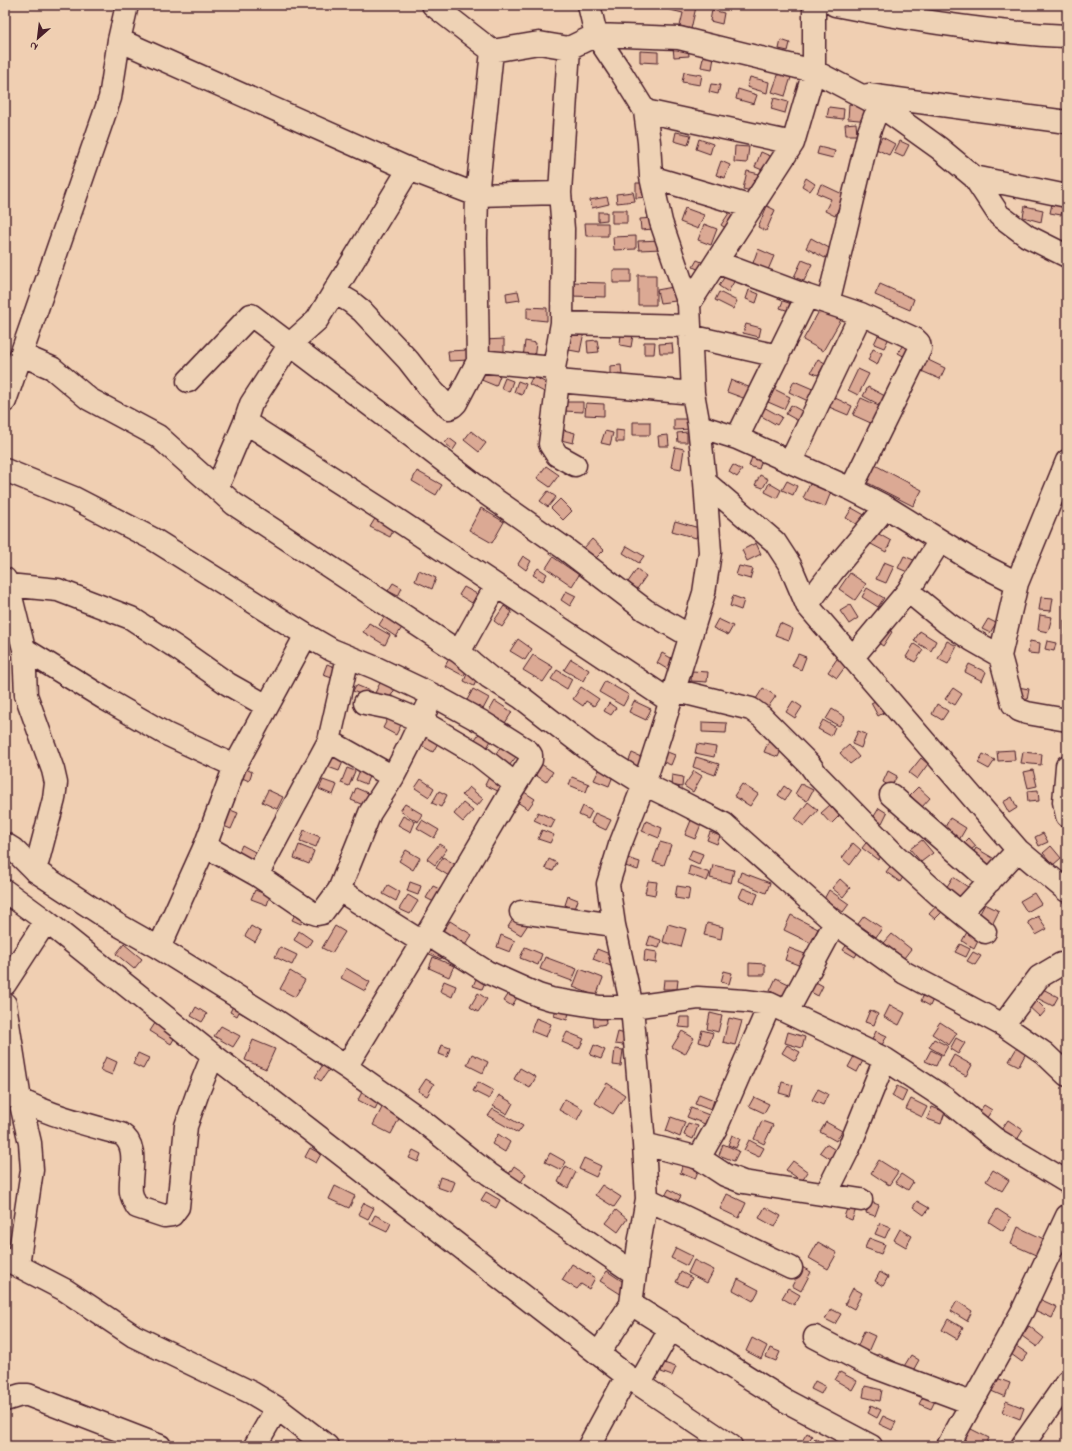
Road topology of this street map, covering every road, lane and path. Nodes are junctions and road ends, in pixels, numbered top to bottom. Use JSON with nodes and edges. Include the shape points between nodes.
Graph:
{"nodes":[{"id":1,"x":126,"y":5,"type":"edge"},
{"id":2,"x":433,"y":5,"type":"edge"},
{"id":3,"x":589,"y":5,"type":"edge"},
{"id":4,"x":814,"y":5,"type":"edge"},
{"id":5,"x":835,"y":5,"type":"edge"},
{"id":6,"x":596,"y":35,"type":"junction"},
{"id":7,"x":1067,"y":36,"type":"edge"},
{"id":8,"x":119,"y":40,"type":"junction"},
{"id":9,"x":569,"y":48,"type":"junction"},
{"id":10,"x":492,"y":51,"type":"junction"},
{"id":11,"x":814,"y":72,"type":"junction"},
{"id":12,"x":858,"y":94,"type":"junction"},
{"id":13,"x":879,"y":105,"type":"junction"},
{"id":14,"x":645,"y":111,"type":"junction"},
{"id":15,"x":1067,"y":122,"type":"edge"},
{"id":16,"x":793,"y":143,"type":"junction"},
{"id":17,"x":408,"y":169,"type":"junction"},
{"id":18,"x":651,"y":177,"type":"junction"},
{"id":19,"x":974,"y":177,"type":"junction"},
{"id":20,"x":560,"y":193,"type":"junction"},
{"id":21,"x":477,"y":195,"type":"junction"},
{"id":22,"x":1067,"y":196,"type":"edge"},
{"id":23,"x":752,"y":207,"type":"junction"},
{"id":24,"x":1067,"y":256,"type":"edge"},
{"id":25,"x":716,"y":262,"type":"junction"},
{"id":26,"x":334,"y":292,"type":"junction"},
{"id":27,"x":807,"y":296,"type":"junction"},
{"id":28,"x":828,"y":302,"type":"junction"},
{"id":29,"x":689,"y":304,"type":"junction"},
{"id":30,"x":861,"y":314,"type":"junction"},
{"id":31,"x":562,"y":323,"type":"junction"},
{"id":32,"x":690,"y":331,"type":"junction"},
{"id":33,"x":290,"y":344,"type":"junction"},
{"id":34,"x":22,"y":355,"type":"junction"},
{"id":35,"x":778,"y":356,"type":"junction"},
{"id":36,"x":478,"y":361,"type":"junction"},
{"id":37,"x":556,"y":375,"type":"junction"},
{"id":38,"x":188,"y":381,"type":"dead end"},
{"id":39,"x":693,"y":393,"type":"junction"},
{"id":40,"x":5,"y":401,"type":"edge"},
{"id":41,"x":246,"y":422,"type":"junction"},
{"id":42,"x":699,"y":426,"type":"junction"},
{"id":43,"x":738,"y":438,"type":"junction"},
{"id":44,"x":791,"y":461,"type":"junction"},
{"id":45,"x":1067,"y":461,"type":"edge"},
{"id":46,"x":575,"y":465,"type":"dead end"},
{"id":47,"x":5,"y":470,"type":"edge"},
{"id":48,"x":705,"y":482,"type":"junction"},
{"id":49,"x":217,"y":488,"type":"junction"},
{"id":50,"x":851,"y":489,"type":"junction"},
{"id":51,"x":886,"y":507,"type":"junction"},
{"id":52,"x":940,"y":541,"type":"junction"},
{"id":53,"x":7,"y":582,"type":"edge"},
{"id":54,"x":1017,"y":583,"type":"junction"},
{"id":55,"x":496,"y":586,"type":"junction"},
{"id":56,"x":908,"y":591,"type":"junction"},
{"id":57,"x":807,"y":605,"type":"junction"},
{"id":58,"x":306,"y":636,"type":"junction"},
{"id":59,"x":690,"y":636,"type":"junction"},
{"id":60,"x":24,"y":649,"type":"junction"},
{"id":61,"x":459,"y":652,"type":"junction"},
{"id":62,"x":1000,"y":656,"type":"junction"},
{"id":63,"x":348,"y":657,"type":"junction"},
{"id":64,"x":853,"y":657,"type":"junction"},
{"id":65,"x":433,"y":695,"type":"junction"},
{"id":66,"x":672,"y":696,"type":"junction"},
{"id":67,"x":365,"y":703,"type":"dead end"},
{"id":68,"x":267,"y":706,"type":"junction"},
{"id":69,"x":1067,"y":720,"type":"edge"},
{"id":70,"x":421,"y":721,"type":"junction"},
{"id":71,"x":329,"y":741,"type":"junction"},
{"id":72,"x":235,"y":766,"type":"junction"},
{"id":73,"x":1067,"y":766,"type":"edge"},
{"id":74,"x":393,"y":776,"type":"junction"},
{"id":75,"x":515,"y":784,"type":"junction"},
{"id":76,"x":644,"y":784,"type":"junction"},
{"id":77,"x":891,"y":794,"type":"dead end"},
{"id":78,"x":1067,"y":816,"type":"edge"},
{"id":79,"x":5,"y":844,"type":"edge"},
{"id":80,"x":205,"y":846,"type":"junction"},
{"id":81,"x":1018,"y":850,"type":"junction"},
{"id":82,"x":34,"y":870,"type":"junction"},
{"id":83,"x":257,"y":875,"type":"junction"},
{"id":84,"x":990,"y":881,"type":"junction"},
{"id":85,"x":338,"y":890,"type":"junction"},
{"id":86,"x":5,"y":891,"type":"edge"},
{"id":87,"x":1067,"y":891,"type":"edge"},
{"id":88,"x":520,"y":912,"type":"dead end"},
{"id":89,"x":961,"y":912,"type":"junction"},
{"id":90,"x":46,"y":921,"type":"junction"},
{"id":91,"x":835,"y":923,"type":"junction"},
{"id":92,"x":614,"y":925,"type":"junction"},
{"id":93,"x":985,"y":932,"type":"dead end"},
{"id":94,"x":425,"y":938,"type":"junction"},
{"id":95,"x":159,"y":948,"type":"junction"},
{"id":96,"x":1060,"y":964,"type":"dead end"},
{"id":97,"x":5,"y":984,"type":"edge"},
{"id":98,"x":5,"y":1004,"type":"edge"},
{"id":99,"x":632,"y":1007,"type":"junction"},
{"id":100,"x":779,"y":1008,"type":"junction"},
{"id":101,"x":1002,"y":1025,"type":"junction"},
{"id":102,"x":213,"y":1055,"type":"junction"},
{"id":103,"x":885,"y":1059,"type":"junction"},
{"id":104,"x":346,"y":1067,"type":"junction"},
{"id":105,"x":1067,"y":1075,"type":"edge"},
{"id":106,"x":12,"y":1096,"type":"edge"},
{"id":107,"x":644,"y":1144,"type":"junction"},
{"id":108,"x":700,"y":1158,"type":"junction"},
{"id":109,"x":1067,"y":1182,"type":"edge"},
{"id":110,"x":826,"y":1194,"type":"junction"},
{"id":111,"x":647,"y":1199,"type":"junction"},
{"id":112,"x":861,"y":1200,"type":"dead end"},
{"id":113,"x":1067,"y":1216,"type":"edge"},
{"id":114,"x":11,"y":1262,"type":"edge"},
{"id":115,"x":791,"y":1268,"type":"dead end"},
{"id":116,"x":634,"y":1273,"type":"junction"},
{"id":117,"x":631,"y":1304,"type":"junction"},
{"id":118,"x":671,"y":1328,"type":"junction"},
{"id":119,"x":815,"y":1337,"type":"dead end"},
{"id":120,"x":599,"y":1353,"type":"junction"},
{"id":121,"x":633,"y":1379,"type":"junction"},
{"id":122,"x":1067,"y":1382,"type":"edge"},
{"id":123,"x":5,"y":1400,"type":"edge"},
{"id":124,"x":971,"y":1403,"type":"junction"},
{"id":125,"x":278,"y":1408,"type":"junction"},
{"id":126,"x":160,"y":1446,"type":"edge"},
{"id":127,"x":255,"y":1446,"type":"edge"},
{"id":128,"x":326,"y":1446,"type":"edge"},
{"id":129,"x":589,"y":1446,"type":"edge"},
{"id":130,"x":731,"y":1446,"type":"edge"},
{"id":131,"x":871,"y":1446,"type":"edge"},
{"id":132,"x":948,"y":1446,"type":"edge"},
{"id":133,"x":1022,"y":1446,"type":"edge"}],
"edges":[{"from":1,"to":8,"type":"street"},
{"from":2,"to":10,"type":"street"},
{"from":3,"to":6,"type":"street"},
{"from":4,"to":11,"type":"street"},
{"from":5,"to":7,"type":"street","via":[[967,28]]},
{"from":6,"to":9,"type":"street"},
{"from":6,"to":11,"type":"street","via":[[679,38]]},
{"from":6,"to":14,"type":"street"},
{"from":8,"to":17,"type":"street"},
{"from":8,"to":34,"type":"street","via":[[110,98]]},
{"from":9,"to":10,"type":"street","via":[[539,43]]},
{"from":9,"to":20,"type":"street"},
{"from":10,"to":21,"type":"street"},
{"from":11,"to":12,"type":"street"},
{"from":11,"to":16,"type":"street"},
{"from":12,"to":13,"type":"street"},
{"from":12,"to":15,"type":"street"},
{"from":13,"to":19,"type":"street"},
{"from":13,"to":28,"type":"street","via":[[869,132]]},
{"from":14,"to":16,"type":"street"},
{"from":14,"to":18,"type":"street","via":[[650,142]]},
{"from":16,"to":23,"type":"street"},
{"from":17,"to":21,"type":"street"},
{"from":17,"to":26,"type":"street"},
{"from":18,"to":23,"type":"street"},
{"from":18,"to":29,"type":"street","via":[[661,222]]},
{"from":19,"to":22,"type":"street"},
{"from":19,"to":24,"type":"street","via":[[999,215],[1027,236]]},
{"from":20,"to":21,"type":"street"},
{"from":20,"to":31,"type":"street","via":[[563,229]]},
{"from":21,"to":36,"type":"street"},
{"from":23,"to":25,"type":"street"},
{"from":25,"to":27,"type":"street"},
{"from":25,"to":29,"type":"street"},
{"from":26,"to":33,"type":"street","via":[[317,320]]},
{"from":26,"to":36,"type":"street","via":[[362,311],[448,408],[456,404]]},
{"from":27,"to":28,"type":"street"},
{"from":27,"to":35,"type":"street"},
{"from":28,"to":30,"type":"street"},
{"from":29,"to":32,"type":"street"},
{"from":30,"to":44,"type":"street"},
{"from":30,"to":50,"type":"street","via":[[916,339],[920,343],[920,349]]},
{"from":31,"to":32,"type":"street"},
{"from":31,"to":37,"type":"street"},
{"from":32,"to":35,"type":"street"},
{"from":32,"to":39,"type":"street"},
{"from":33,"to":38,"type":"street","via":[[251,315]]},
{"from":33,"to":41,"type":"street","via":[[251,404]]},
{"from":33,"to":59,"type":"street","via":[[484,492],[564,548],[645,610]]},
{"from":34,"to":40,"type":"street"},
{"from":34,"to":49,"type":"street","via":[[52,368],[93,401],[158,436]]},
{"from":35,"to":43,"type":"street"},
{"from":36,"to":37,"type":"street"},
{"from":37,"to":39,"type":"street"},
{"from":37,"to":46,"type":"street","via":[[550,444],[557,455]]},
{"from":39,"to":42,"type":"street"},
{"from":41,"to":49,"type":"street"},
{"from":41,"to":55,"type":"street"},
{"from":42,"to":43,"type":"street"},
{"from":42,"to":48,"type":"street"},
{"from":43,"to":44,"type":"street"},
{"from":44,"to":50,"type":"street"},
{"from":45,"to":54,"type":"street"},
{"from":47,"to":58,"type":"street","via":[[74,498],[153,538]]},
{"from":48,"to":57,"type":"street","via":[[775,542],[790,565]]},
{"from":48,"to":59,"type":"street","via":[[710,552],[704,593]]},
{"from":49,"to":61,"type":"street","via":[[234,504]]},
{"from":50,"to":51,"type":"street"},
{"from":51,"to":52,"type":"street"},
{"from":51,"to":57,"type":"street"},
{"from":52,"to":54,"type":"street"},
{"from":52,"to":56,"type":"street"},
{"from":53,"to":60,"type":"street"},
{"from":53,"to":68,"type":"street","via":[[58,590],[131,618],[228,684]]},
{"from":54,"to":62,"type":"street"},
{"from":55,"to":61,"type":"street"},
{"from":55,"to":66,"type":"street"},
{"from":56,"to":62,"type":"street","via":[[947,623]]},
{"from":56,"to":64,"type":"street"},
{"from":57,"to":64,"type":"street"},
{"from":58,"to":63,"type":"street"},
{"from":58,"to":68,"type":"street"},
{"from":59,"to":66,"type":"street"},
{"from":60,"to":72,"type":"street","via":[[166,734]]},
{"from":60,"to":82,"type":"street","via":[[26,695],[56,783]]},
{"from":61,"to":76,"type":"street","via":[[588,749]]},
{"from":62,"to":69,"type":"street","via":[[1013,704],[1019,710]]},
{"from":63,"to":65,"type":"street"},
{"from":63,"to":71,"type":"street"},
{"from":64,"to":81,"type":"street"},
{"from":65,"to":70,"type":"street"},
{"from":65,"to":75,"type":"street","via":[[528,751],[531,760]]},
{"from":66,"to":76,"type":"street"},
{"from":66,"to":89,"type":"street","via":[[751,710],[762,717],[895,854]]},
{"from":67,"to":70,"type":"street","via":[[390,708]]},
{"from":68,"to":72,"type":"street"},
{"from":70,"to":74,"type":"street"},
{"from":70,"to":75,"type":"street","via":[[477,754]]},
{"from":71,"to":74,"type":"street"},
{"from":71,"to":83,"type":"street"},
{"from":72,"to":80,"type":"street"},
{"from":73,"to":78,"type":"street","via":[[1064,802]]},
{"from":74,"to":85,"type":"street","via":[[370,813]]},
{"from":75,"to":94,"type":"street"},
{"from":76,"to":91,"type":"street","via":[[724,824]]},
{"from":76,"to":92,"type":"street","via":[[608,884]]},
{"from":77,"to":84,"type":"street"},
{"from":79,"to":82,"type":"street"},
{"from":80,"to":83,"type":"street"},
{"from":80,"to":95,"type":"street"},
{"from":81,"to":84,"type":"street"},
{"from":81,"to":87,"type":"street"},
{"from":82,"to":95,"type":"street","via":[[115,923]]},
{"from":83,"to":85,"type":"street","via":[[316,914],[322,913]]},
{"from":84,"to":89,"type":"street"},
{"from":85,"to":94,"type":"street"},
{"from":86,"to":90,"type":"street"},
{"from":88,"to":92,"type":"street"},
{"from":89,"to":93,"type":"street"},
{"from":90,"to":97,"type":"street"},
{"from":90,"to":102,"type":"street"},
{"from":91,"to":100,"type":"street"},
{"from":91,"to":101,"type":"street","via":[[905,974]]},
{"from":92,"to":99,"type":"street"},
{"from":94,"to":99,"type":"street","via":[[487,972],[538,995],[600,1007]]},
{"from":94,"to":104,"type":"street"},
{"from":95,"to":104,"type":"street"},
{"from":96,"to":101,"type":"street","via":[[1039,977]]},
{"from":98,"to":106,"type":"street"},
{"from":99,"to":100,"type":"street","via":[[698,998],[745,1000]]},
{"from":99,"to":107,"type":"street"},
{"from":100,"to":103,"type":"street"},
{"from":100,"to":108,"type":"street"},
{"from":101,"to":105,"type":"street","via":[[1044,1053]]},
{"from":102,"to":106,"type":"street","via":[[186,1126],[178,1207],[172,1215],[164,1216],[136,1207],[131,1193],[131,1146],[126,1137],[67,1118]]},
{"from":102,"to":120,"type":"street"},
{"from":103,"to":109,"type":"street","via":[[946,1099],[995,1139]]},
{"from":103,"to":110,"type":"street"},
{"from":104,"to":116,"type":"street","via":[[420,1119],[471,1160]]},
{"from":106,"to":114,"type":"street","via":[[30,1143],[32,1170]]},
{"from":107,"to":108,"type":"street"},
{"from":107,"to":111,"type":"street"},
{"from":108,"to":110,"type":"street","via":[[725,1175],[743,1182]]},
{"from":110,"to":112,"type":"street"},
{"from":111,"to":115,"type":"street"},
{"from":111,"to":116,"type":"street"},
{"from":113,"to":124,"type":"street","via":[[1023,1310]]},
{"from":114,"to":125,"type":"street","via":[[66,1290],[134,1336]]},
{"from":116,"to":117,"type":"street"},
{"from":117,"to":118,"type":"street"},
{"from":117,"to":120,"type":"street"},
{"from":118,"to":121,"type":"street"},
{"from":118,"to":131,"type":"street","via":[[786,1401]]},
{"from":119,"to":124,"type":"street","via":[[869,1365]]},
{"from":120,"to":121,"type":"street"},
{"from":121,"to":129,"type":"street"},
{"from":121,"to":130,"type":"street"},
{"from":122,"to":133,"type":"street"},
{"from":123,"to":126,"type":"street","via":[[28,1395]]},
{"from":124,"to":132,"type":"street"},
{"from":125,"to":127,"type":"street"},
{"from":125,"to":128,"type":"street"}]}
